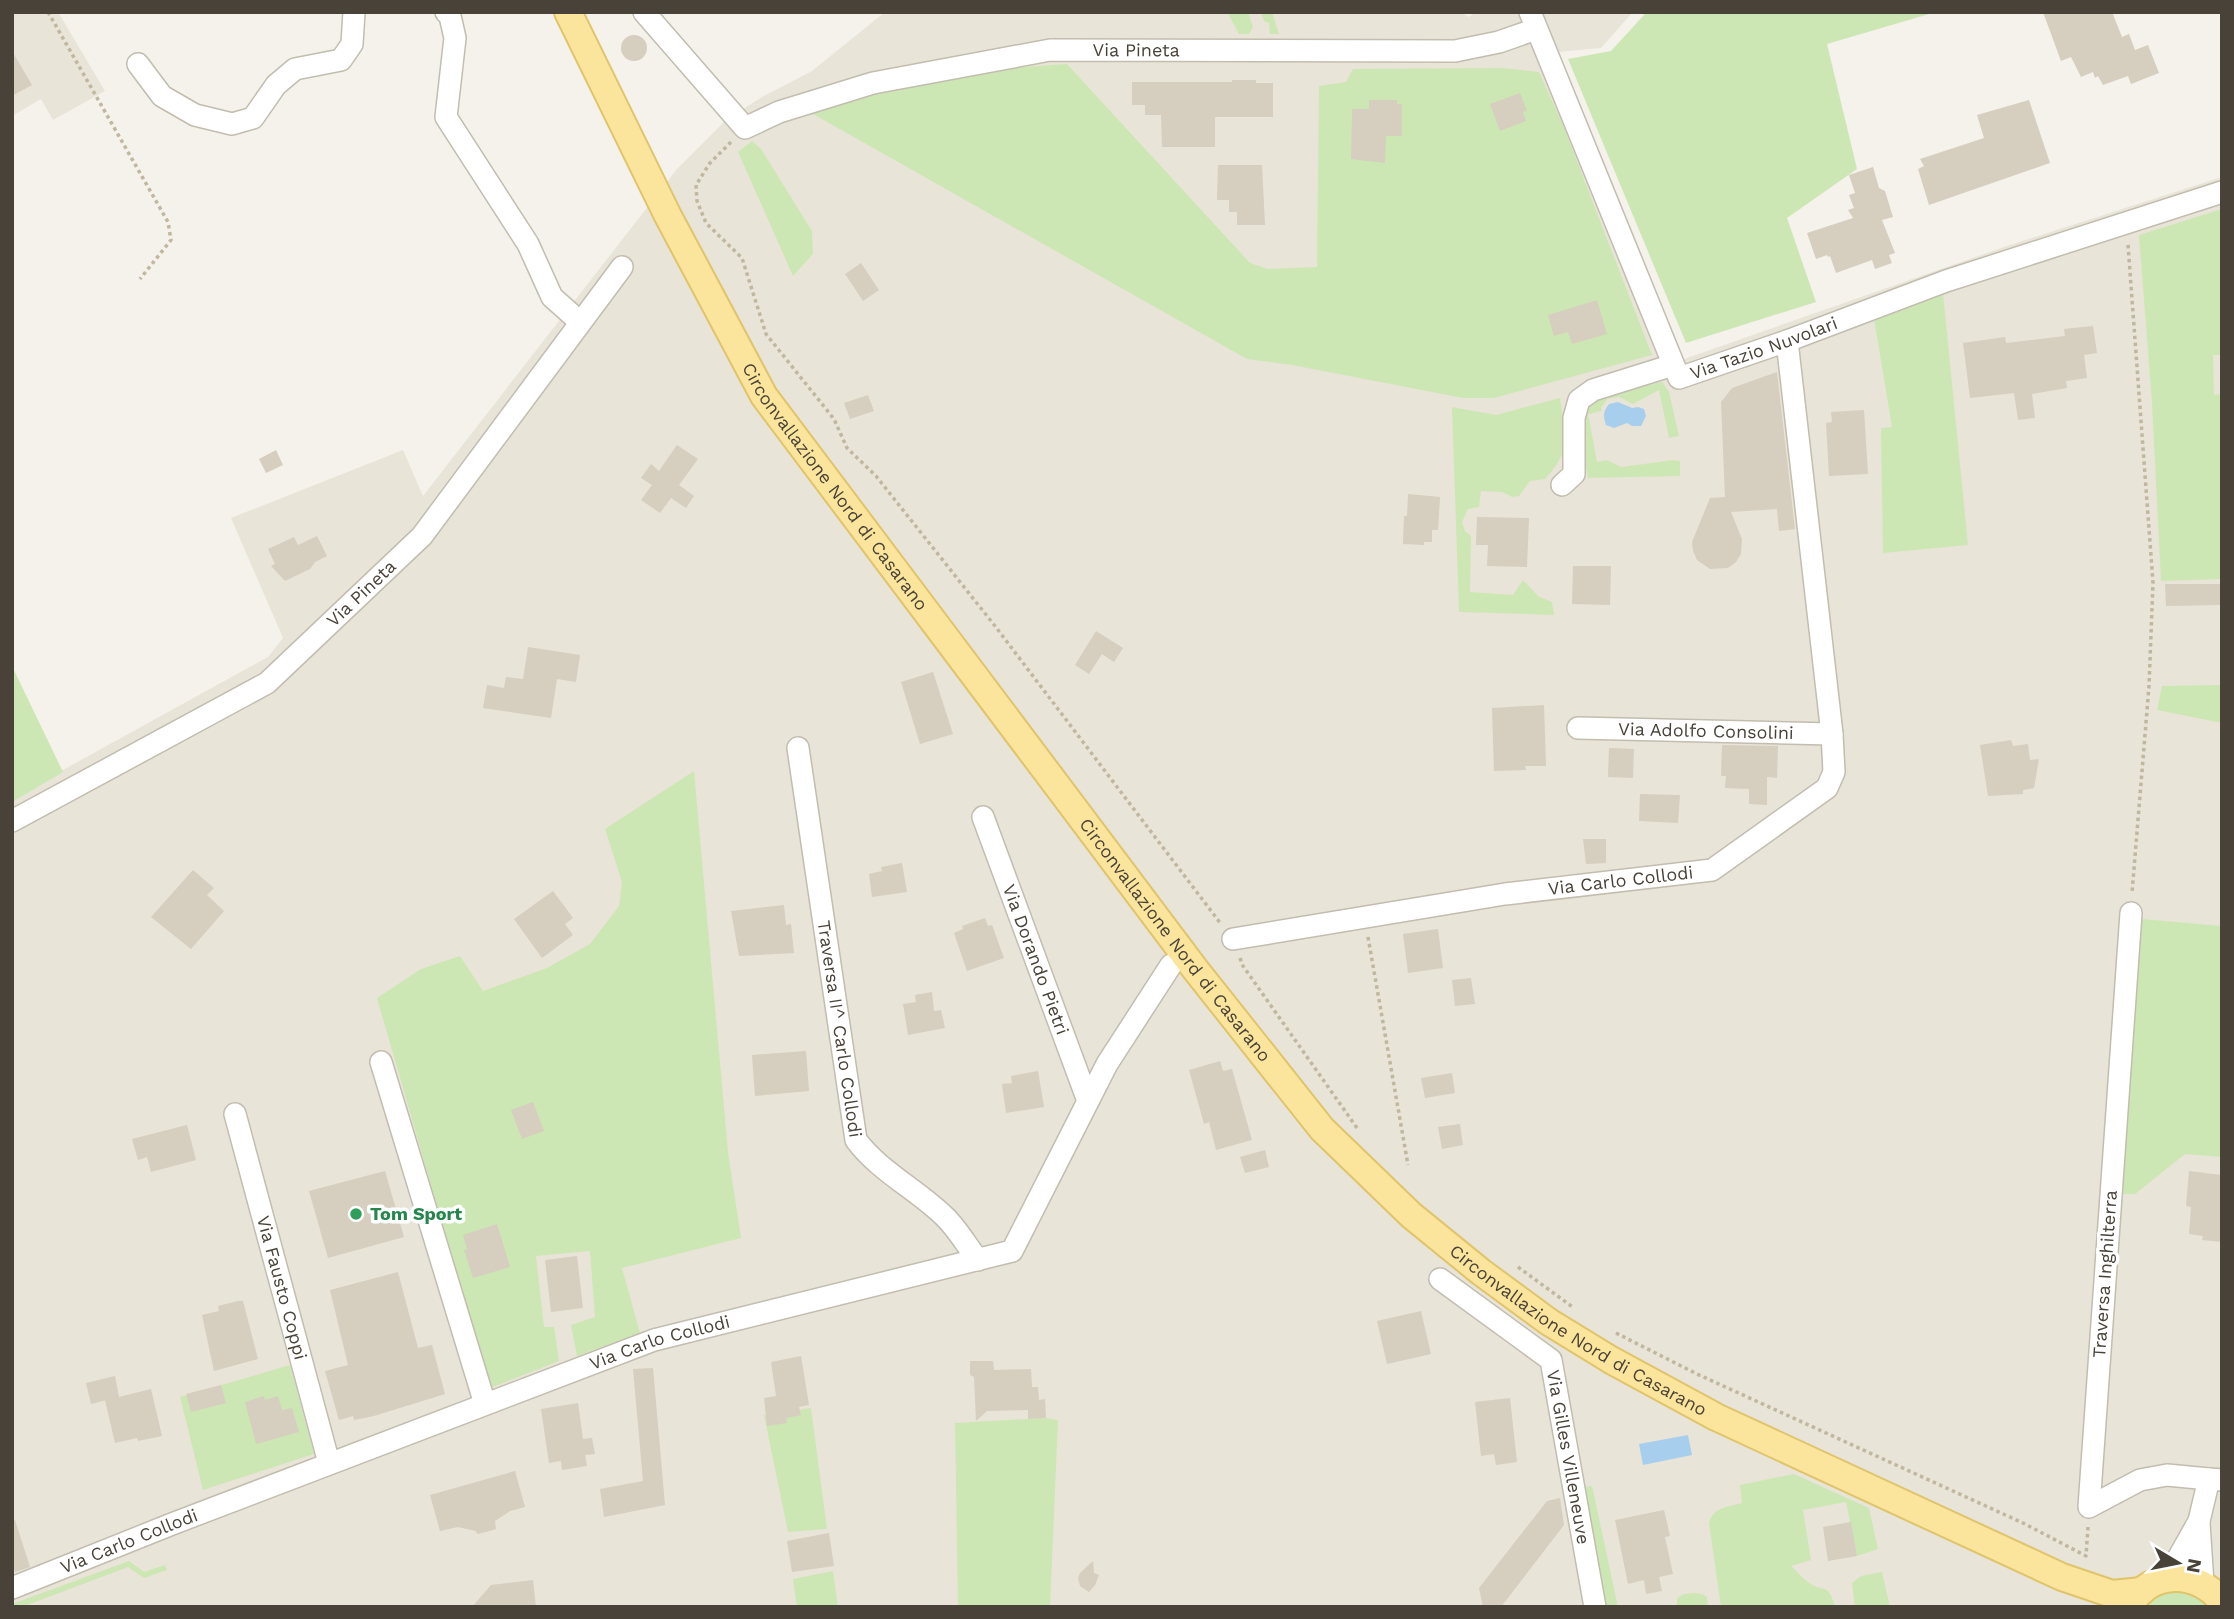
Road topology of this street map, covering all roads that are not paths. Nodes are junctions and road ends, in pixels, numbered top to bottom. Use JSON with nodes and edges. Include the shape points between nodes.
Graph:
{"nodes":[{"id":1,"x":354,"y":12,"type":"edge"},
{"id":2,"x":446,"y":12,"type":"edge"},
{"id":3,"x":568,"y":12,"type":"edge"},
{"id":4,"x":644,"y":12,"type":"edge"},
{"id":5,"x":1533,"y":21,"type":"edge"},
{"id":6,"x":138,"y":64,"type":"dead end"},
{"id":7,"x":2222,"y":192,"type":"edge"},
{"id":8,"x":622,"y":267,"type":"dead end"},
{"id":9,"x":580,"y":322,"type":"junction"},
{"id":10,"x":1787,"y":341,"type":"junction"},
{"id":11,"x":1674,"y":365,"type":"junction"},
{"id":12,"x":1562,"y":485,"type":"dead end"},
{"id":13,"x":1578,"y":728,"type":"dead end"},
{"id":14,"x":1832,"y":734,"type":"junction"},
{"id":15,"x":798,"y":748,"type":"dead end"},
{"id":16,"x":983,"y":817,"type":"dead end"},
{"id":17,"x":12,"y":821,"type":"edge"},
{"id":18,"x":2131,"y":913,"type":"road end"},
{"id":19,"x":1233,"y":939,"type":"dead end"},
{"id":20,"x":1171,"y":965,"type":"dead end"},
{"id":21,"x":381,"y":1062,"type":"dead end"},
{"id":22,"x":1088,"y":1101,"type":"junction"},
{"id":23,"x":235,"y":1114,"type":"dead end"},
{"id":24,"x":978,"y":1260,"type":"junction"},
{"id":25,"x":1440,"y":1279,"type":"dead end"},
{"id":26,"x":485,"y":1404,"type":"junction"},
{"id":27,"x":329,"y":1463,"type":"junction"},
{"id":28,"x":2216,"y":1480,"type":"edge"},
{"id":29,"x":2199,"y":1521,"type":"junction"},
{"id":30,"x":2062,"y":1577,"type":"junction"},
{"id":31,"x":2167,"y":1578,"type":"junction"},
{"id":32,"x":2203,"y":1584,"type":"junction"},
{"id":33,"x":12,"y":1588,"type":"edge"},
{"id":34,"x":2136,"y":1599,"type":"edge"},
{"id":35,"x":2222,"y":1602,"type":"edge"},
{"id":36,"x":1595,"y":1607,"type":"edge"},
{"id":37,"x":2099,"y":1607,"type":"edge"}],
"edges":[{"from":1,"to":6,"type":"street","via":[[352,44],[341,60],[295,69],[276,85],[253,118],[232,124],[195,115],[163,96]]},
{"from":2,"to":9,"type":"street","via":[[455,38],[446,117],[528,244],[552,297]]},
{"from":3,"to":30,"type":"main road","name":"Circonvallazione Nord di Casarano","via":[[668,216],[764,396],[1195,969],[1322,1129],[1411,1215],[1481,1272],[1611,1360],[1716,1417]]},
{"from":4,"to":5,"type":"street","name":"Via Pineta","via":[[745,128],[779,112],[873,83],[1051,50],[1455,51],[1499,43]]},
{"from":5,"to":11,"type":"street","name":"Via Tazio Nuvolari"},
{"from":7,"to":10,"type":"street","name":"Via Tazio Nuvolari","via":[[1946,281]]},
{"from":8,"to":9,"type":"street","name":"Via Pineta"},
{"from":9,"to":17,"type":"street","name":"Via Pineta","via":[[422,536],[267,683]]},
{"from":10,"to":11,"type":"street","name":"Via Tazio Nuvolari","via":[[1679,378]]},
{"from":10,"to":14,"type":"street","name":"Via Carlo Collodi"},
{"from":11,"to":12,"type":"street","via":[[1593,390],[1579,400],[1574,418],[1574,474]]},
{"from":13,"to":14,"type":"street","name":"Via Adolfo Consolini"},
{"from":14,"to":19,"type":"street","name":"Via Carlo Collodi","via":[[1834,772],[1827,788],[1712,870],[1505,894]]},
{"from":15,"to":24,"type":"street","name":"Traversa II^ Carlo Collodi","via":[[856,1140],[871,1158],[946,1217]]},
{"from":16,"to":22,"type":"street","name":"Via Dorando Pietri"},
{"from":18,"to":28,"type":"street","name":"Traversa Inghilterra","via":[[2089,1507],[2140,1480],[2167,1475]]},
{"from":20,"to":22,"type":"street","name":"Via Carlo Collodi"},
{"from":21,"to":26,"type":"street"},
{"from":22,"to":24,"type":"street","name":"Via Carlo Collodi","via":[[1012,1251]]},
{"from":23,"to":27,"type":"street","name":"Via Fausto Coppi"},
{"from":24,"to":26,"type":"street","name":"Via Carlo Collodi","via":[[654,1340]]},
{"from":25,"to":36,"type":"street","name":"Via Gilles Villeneuve","via":[[1551,1360]]},
{"from":26,"to":27,"type":"street","name":"Via Carlo Collodi"},
{"from":27,"to":33,"type":"street","name":"Via Carlo Collodi"},
{"from":28,"to":29,"type":"street"},
{"from":29,"to":31,"type":"street"},
{"from":29,"to":32,"type":"street"},
{"from":30,"to":34,"type":"main road","name":"Circonvallazione Nord di Casarano"},
{"from":30,"to":37,"type":"main road","name":"Circonvallazione Nord di Casarano"},
{"from":31,"to":32,"type":"main road"},
{"from":31,"to":34,"type":"main road","via":[[2153,1583]]},
{"from":32,"to":35,"type":"main road"}]}
